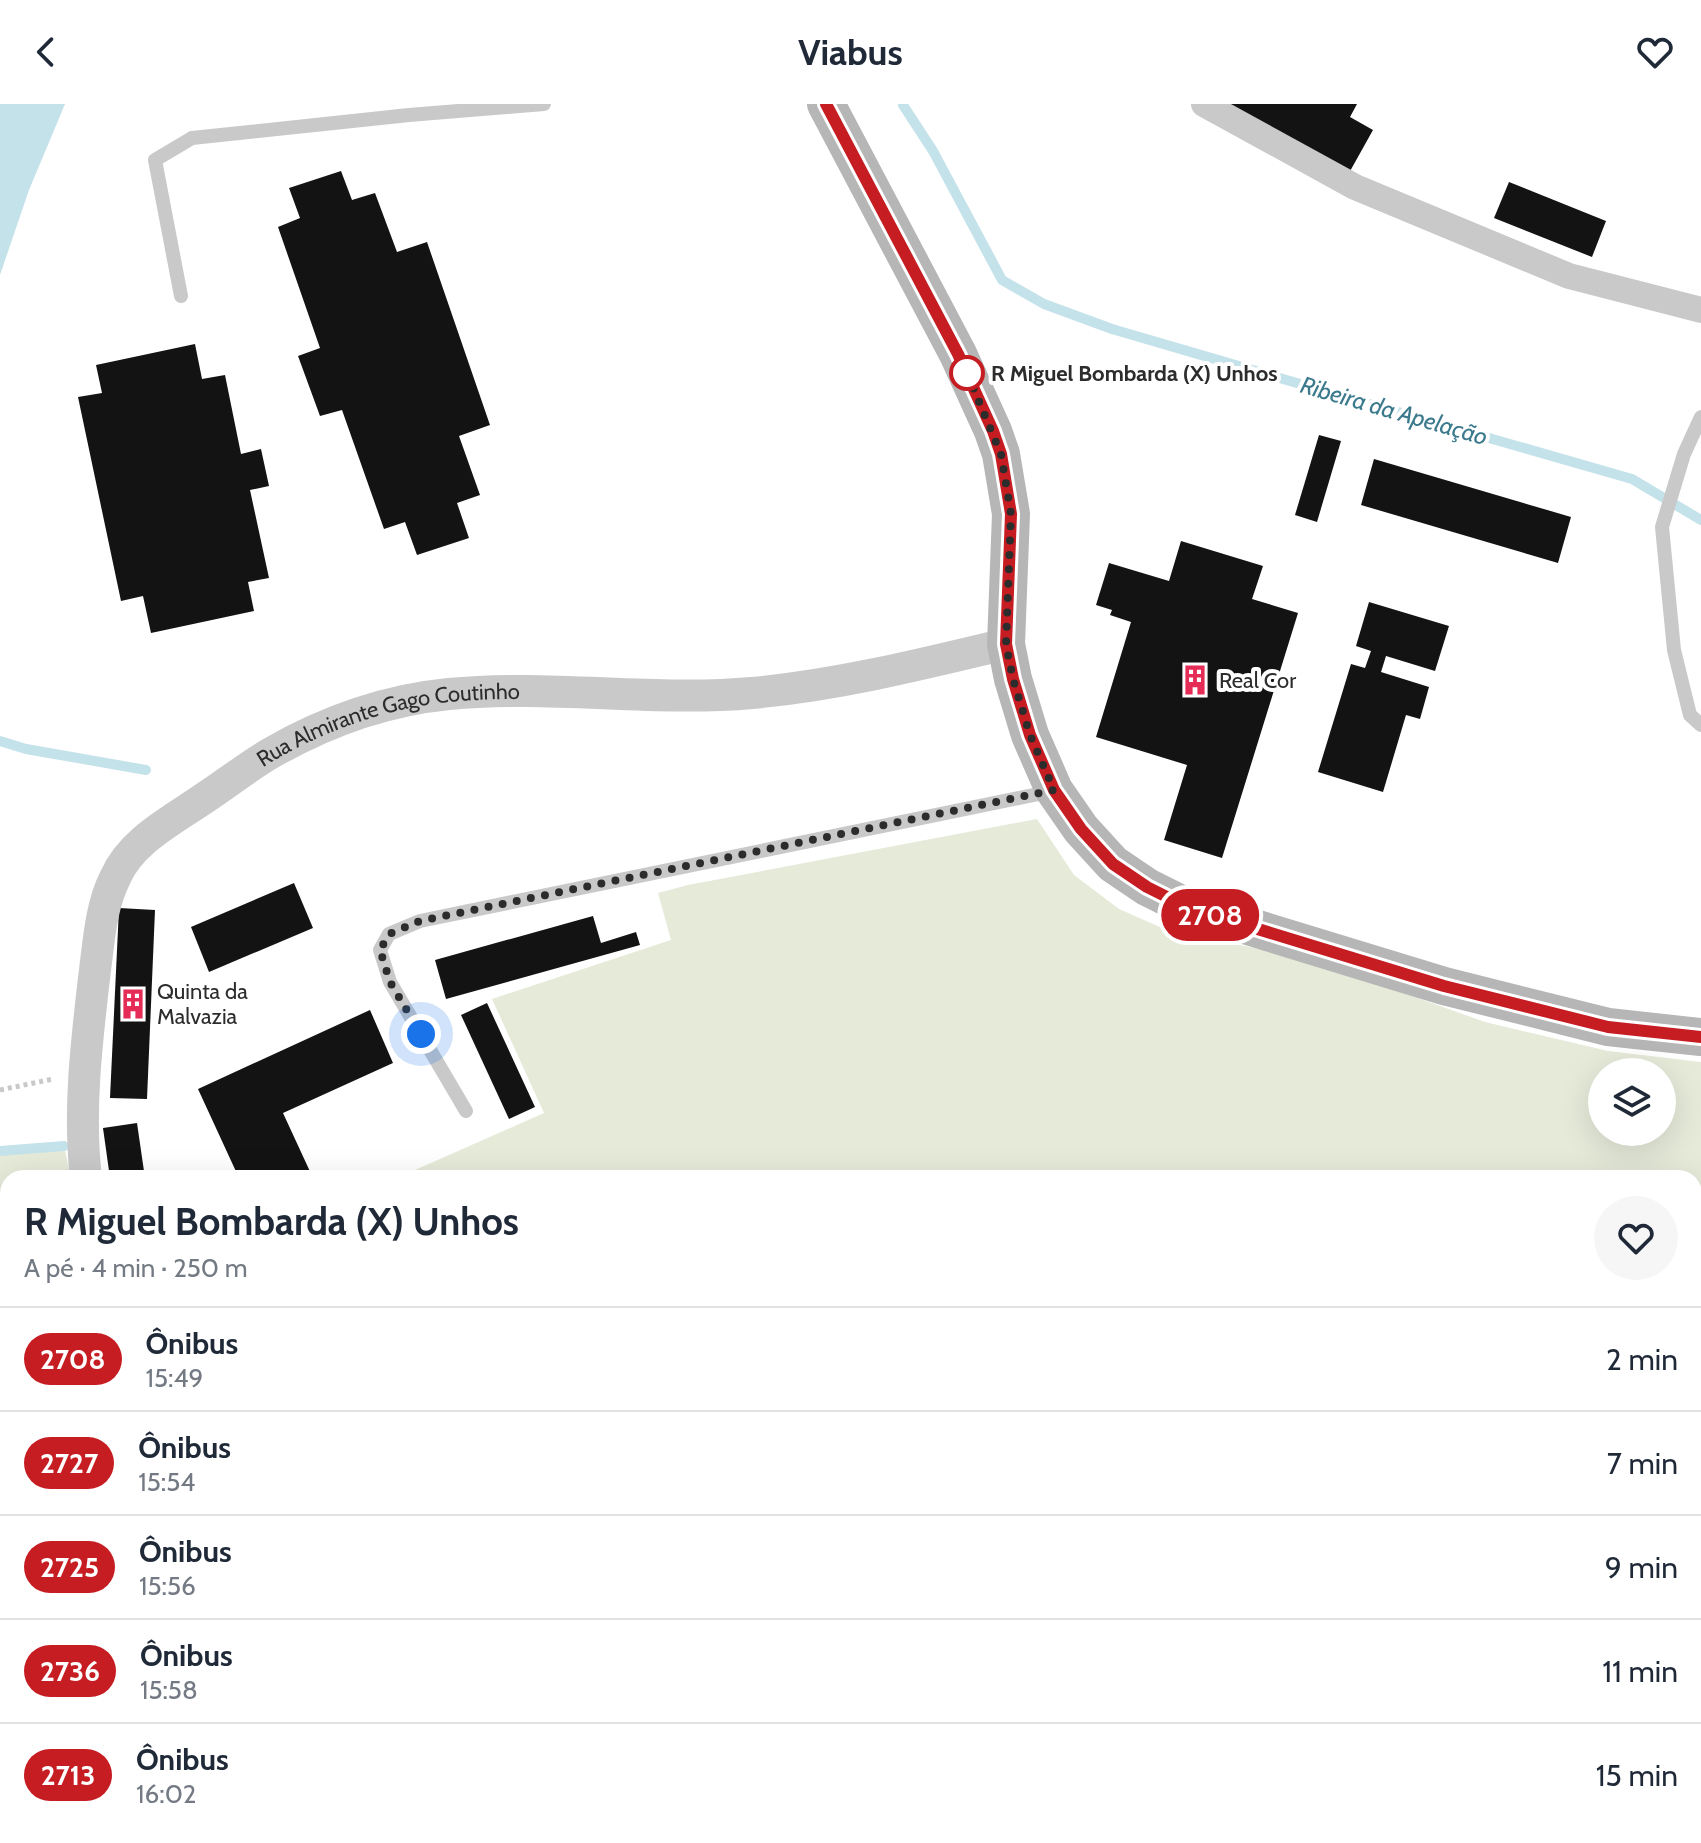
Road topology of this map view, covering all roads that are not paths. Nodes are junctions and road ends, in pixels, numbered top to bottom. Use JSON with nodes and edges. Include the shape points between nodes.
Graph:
{"nodes":[{"id":1,"x":544,"y":104,"type":"edge"},
{"id":2,"x":826,"y":104,"type":"edge"},
{"id":3,"x":1204,"y":104,"type":"edge"},
{"id":4,"x":181,"y":296,"type":"dead end"},
{"id":5,"x":1701,"y":310,"type":"edge"},
{"id":6,"x":1701,"y":417,"type":"edge"},
{"id":7,"x":1006,"y":644,"type":"junction"},
{"id":8,"x":1701,"y":725,"type":"edge"},
{"id":9,"x":1054,"y":790,"type":"junction"},
{"id":10,"x":1701,"y":1037,"type":"edge"},
{"id":11,"x":466,"y":1111,"type":"dead end"},
{"id":12,"x":85,"y":1170,"type":"edge"}],
"edges":[{"from":1,"to":4,"type":"lane","via":[[192,138],[155,160]]},
{"from":2,"to":7,"type":"main road","via":[[958,354],[1001,454],[1011,514]]},
{"from":3,"to":5,"type":"street","via":[[1355,187],[1554,270]]},
{"from":6,"to":8,"type":"lane","via":[[1662,527],[1674,650],[1690,715]]},
{"from":7,"to":9,"type":"main road","via":[[1030,735]]},
{"from":7,"to":12,"type":"street","name":"Rua Almirante Gago Coutinho","via":[[878,673],[751,693],[523,691],[424,697],[360,713],[297,739],[140,844],[111,887],[102,919],[85,1072]]},
{"from":9,"to":10,"type":"main road","via":[[1113,864],[1189,908],[1608,1027]]},
{"from":9,"to":11,"type":"lane","via":[[420,921],[389,934],[380,950],[390,982]]}]}
